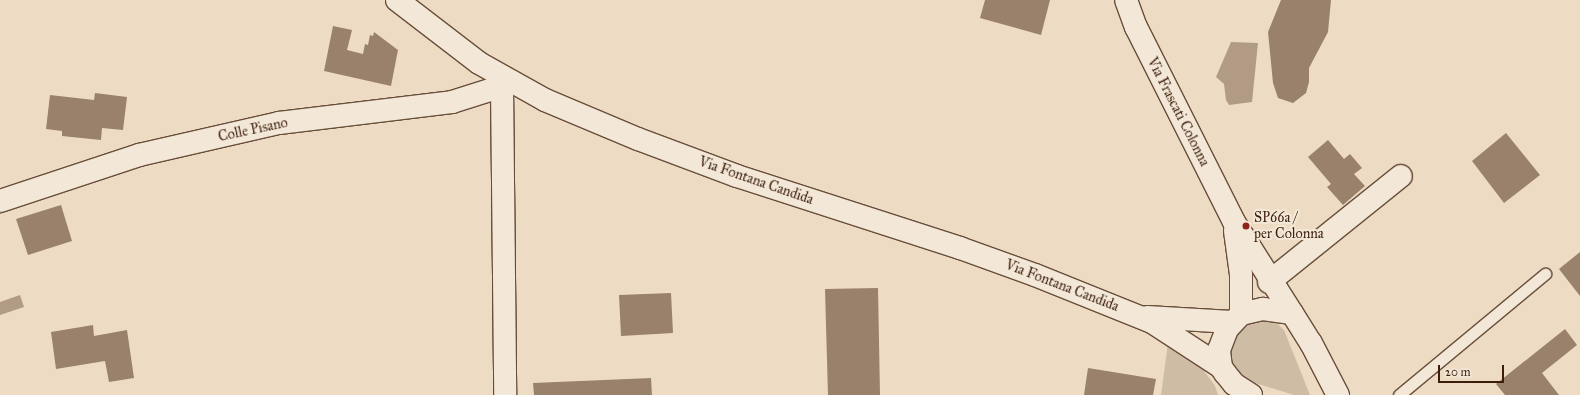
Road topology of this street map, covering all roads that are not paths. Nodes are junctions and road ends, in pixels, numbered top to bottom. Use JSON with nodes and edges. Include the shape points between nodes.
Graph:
{"nodes":[{"id":1,"x":397,"y":0,"type":"edge"},
{"id":2,"x":1126,"y":0,"type":"edge"},
{"id":3,"x":507,"y":84,"type":"junction"},
{"id":4,"x":1401,"y":176,"type":"dead end"},
{"id":5,"x":0,"y":201,"type":"edge"},
{"id":6,"x":1234,"y":222,"type":"junction"},
{"id":7,"x":1545,"y":274,"type":"dead end"},
{"id":8,"x":1270,"y":282,"type":"junction"},
{"id":9,"x":1292,"y":314,"type":"junction"},
{"id":10,"x":1138,"y":316,"type":"junction"},
{"id":11,"x":1237,"y":318,"type":"junction"},
{"id":12,"x":1221,"y":367,"type":"junction"},
{"id":13,"x":505,"y":395,"type":"edge"},
{"id":14,"x":1251,"y":395,"type":"edge"},
{"id":15,"x":1338,"y":395,"type":"edge"},
{"id":16,"x":1399,"y":395,"type":"edge"}],
"edges":[{"from":1,"to":3,"type":"street","name":"Via Fontana Candida"},
{"from":2,"to":6,"type":"street","name":"Via Frascati Colonna","via":[[1136,27]]},
{"from":3,"to":5,"type":"street","name":"Colle Pisano","via":[[452,102],[279,123],[155,152]]},
{"from":3,"to":10,"type":"street","name":"Via Fontana Candida","via":[[705,165],[960,248]]},
{"from":3,"to":13,"type":"street"},
{"from":4,"to":8,"type":"street"},
{"from":6,"to":8,"type":"street","name":"Via Frascati Colonna"},
{"from":6,"to":11,"type":"street","name":"Via Frascati Colonna","via":[[1241,275]]},
{"from":7,"to":16,"type":"lane"},
{"from":8,"to":9,"type":"street","name":"Via Frascati Colonna"},
{"from":9,"to":11,"type":"street","via":[[1263,309]]},
{"from":9,"to":15,"type":"street","name":"Via Frascati Colonna","via":[[1311,343]]},
{"from":10,"to":11,"type":"street","name":"Via Fontana Candida"},
{"from":10,"to":12,"type":"street","name":"Via Fontana Candida","via":[[1165,330]]},
{"from":11,"to":12,"type":"street","name":"Via Frascati Colonna","via":[[1220,343]]},
{"from":12,"to":14,"type":"street","via":[[1234,384]]}]}
